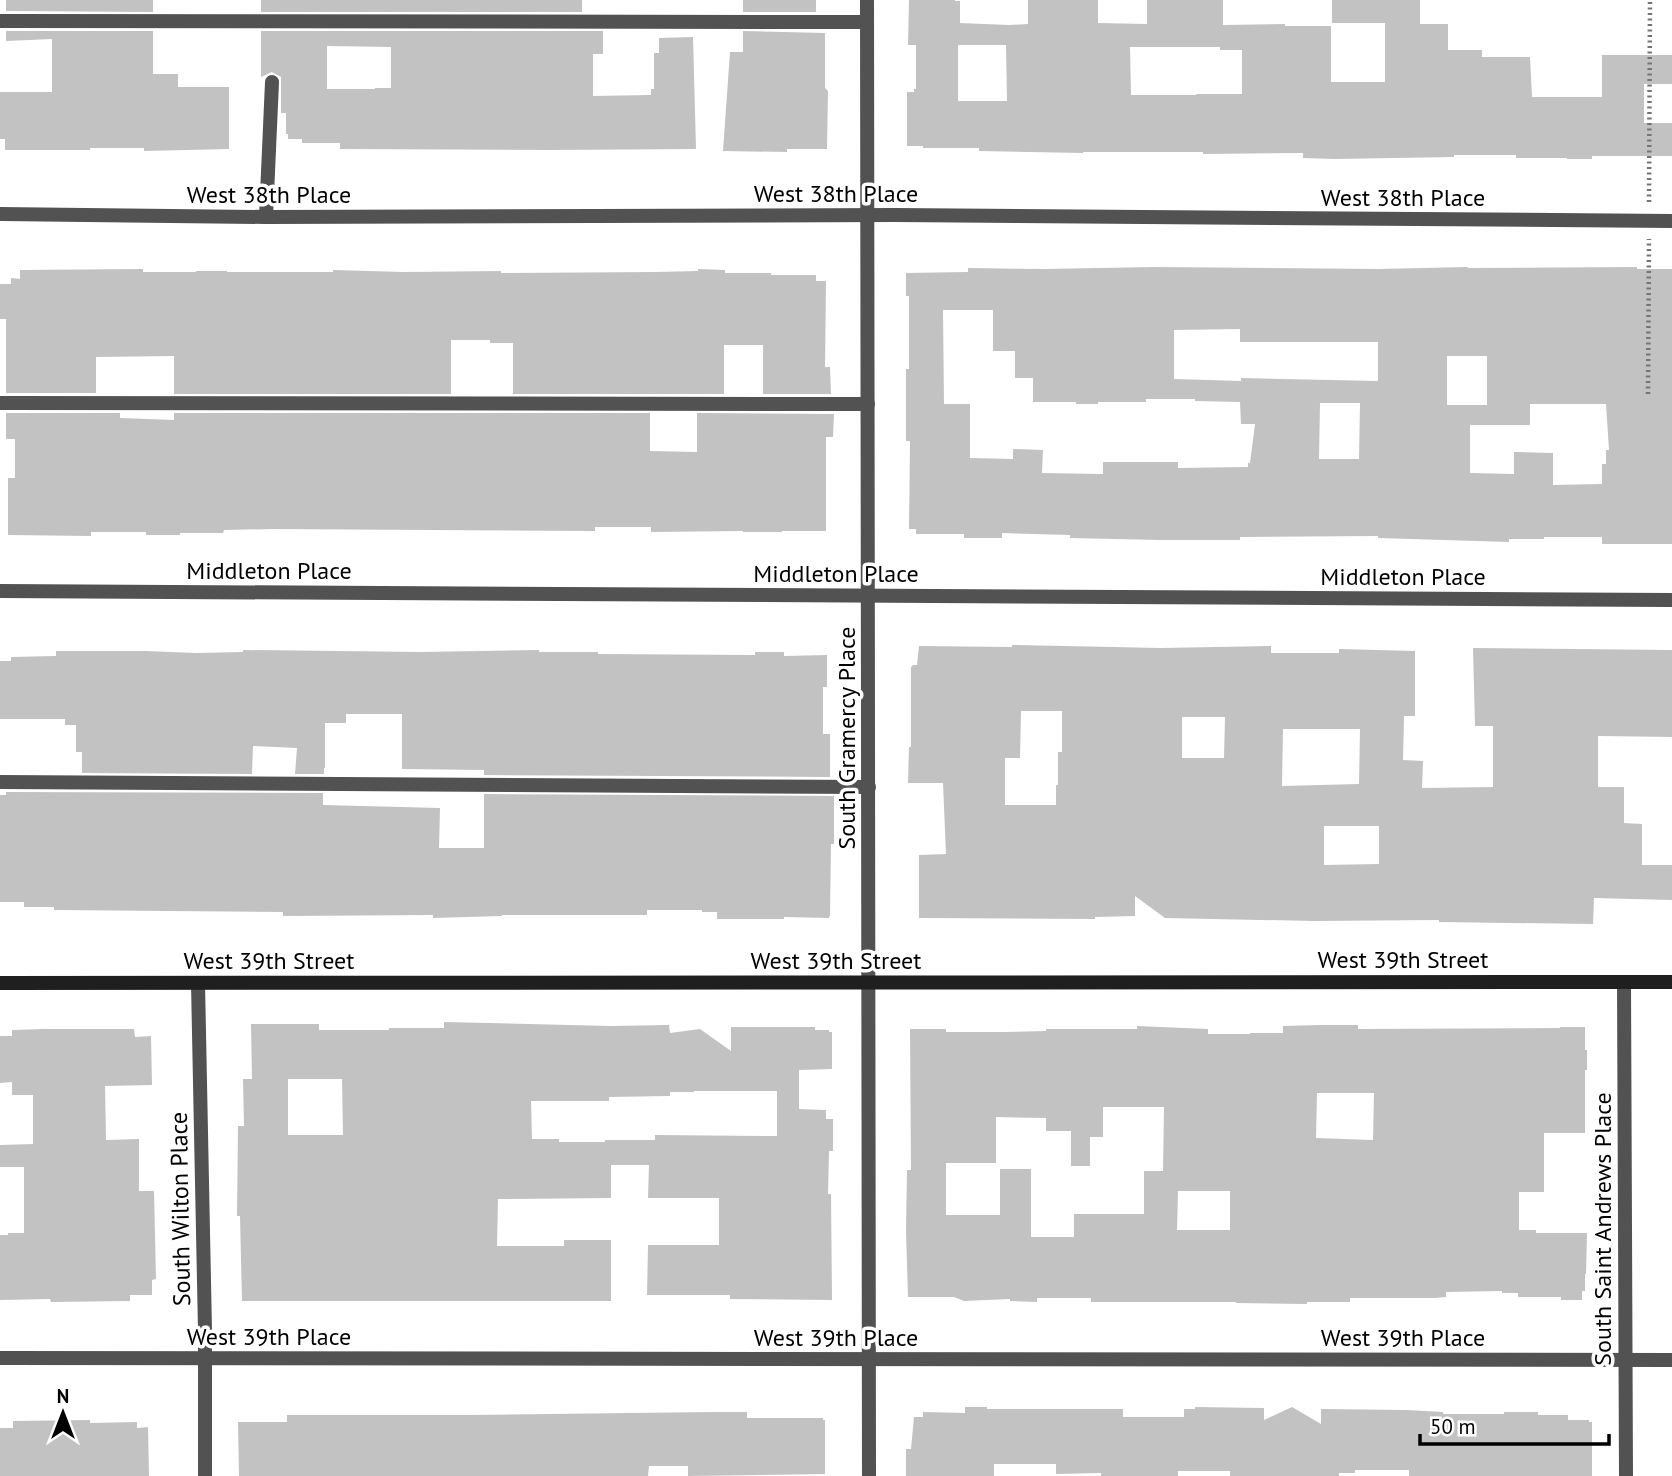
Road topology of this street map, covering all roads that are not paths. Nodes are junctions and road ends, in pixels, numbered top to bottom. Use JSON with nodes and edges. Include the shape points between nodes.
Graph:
{"nodes":[{"id":1,"x":867,"y":0,"type":"edge"},
{"id":2,"x":0,"y":21,"type":"edge"},
{"id":3,"x":867,"y":22,"type":"junction"},
{"id":4,"x":272,"y":82,"type":"dead end"},
{"id":5,"x":0,"y":214,"type":"edge"},
{"id":6,"x":868,"y":215,"type":"junction"},
{"id":7,"x":266,"y":217,"type":"junction"},
{"id":8,"x":1672,"y":221,"type":"edge"},
{"id":9,"x":0,"y":402,"type":"edge"},
{"id":10,"x":868,"y":404,"type":"junction"},
{"id":11,"x":0,"y":591,"type":"edge"},
{"id":12,"x":868,"y":596,"type":"junction"},
{"id":13,"x":1672,"y":600,"type":"edge"},
{"id":14,"x":0,"y":782,"type":"edge"},
{"id":15,"x":869,"y":787,"type":"junction"},
{"id":16,"x":869,"y":982,"type":"junction"},
{"id":17,"x":1624,"y":982,"type":"junction"},
{"id":18,"x":1672,"y":982,"type":"edge"},
{"id":19,"x":0,"y":983,"type":"edge"},
{"id":20,"x":198,"y":983,"type":"junction"},
{"id":21,"x":0,"y":1359,"type":"edge"},
{"id":22,"x":205,"y":1359,"type":"junction"},
{"id":23,"x":869,"y":1359,"type":"junction"},
{"id":24,"x":1626,"y":1360,"type":"junction"},
{"id":25,"x":1672,"y":1360,"type":"edge"},
{"id":26,"x":205,"y":1476,"type":"edge"},
{"id":27,"x":869,"y":1476,"type":"edge"},
{"id":28,"x":1626,"y":1476,"type":"edge"}],
"edges":[{"from":1,"to":3,"type":"street","name":"South Gramercy Place"},
{"from":2,"to":3,"type":"street"},
{"from":3,"to":6,"type":"street","name":"South Gramercy Place"},
{"from":4,"to":7,"type":"street"},
{"from":5,"to":7,"type":"street","name":"West 38th Place"},
{"from":6,"to":7,"type":"street","name":"West 38th Place"},
{"from":6,"to":8,"type":"street","name":"West 38th Place"},
{"from":6,"to":10,"type":"street","name":"South Gramercy Place"},
{"from":9,"to":10,"type":"street"},
{"from":10,"to":12,"type":"street","name":"South Gramercy Place"},
{"from":11,"to":12,"type":"street","name":"Middleton Place"},
{"from":12,"to":13,"type":"street","name":"Middleton Place"},
{"from":12,"to":15,"type":"street","name":"South Gramercy Place"},
{"from":14,"to":15,"type":"street"},
{"from":15,"to":16,"type":"street","name":"South Gramercy Place"},
{"from":16,"to":17,"type":"street","name":"West 39th Street"},
{"from":16,"to":20,"type":"street","name":"West 39th Street"},
{"from":16,"to":23,"type":"street","name":"South Gramercy Place"},
{"from":17,"to":18,"type":"street","name":"West 39th Street"},
{"from":17,"to":24,"type":"street","name":"South Saint Andrews Place"},
{"from":19,"to":20,"type":"street","name":"West 39th Street"},
{"from":20,"to":22,"type":"street","name":"South Wilton Place"},
{"from":21,"to":22,"type":"street","name":"West 39th Place"},
{"from":22,"to":23,"type":"street","name":"West 39th Place"},
{"from":22,"to":26,"type":"street","name":"South Wilton Place"},
{"from":23,"to":24,"type":"street","name":"West 39th Place"},
{"from":23,"to":27,"type":"street","name":"South Gramercy Place"},
{"from":24,"to":25,"type":"street","name":"West 39th Place"},
{"from":24,"to":28,"type":"street","name":"South Saint Andrews Place"}]}
